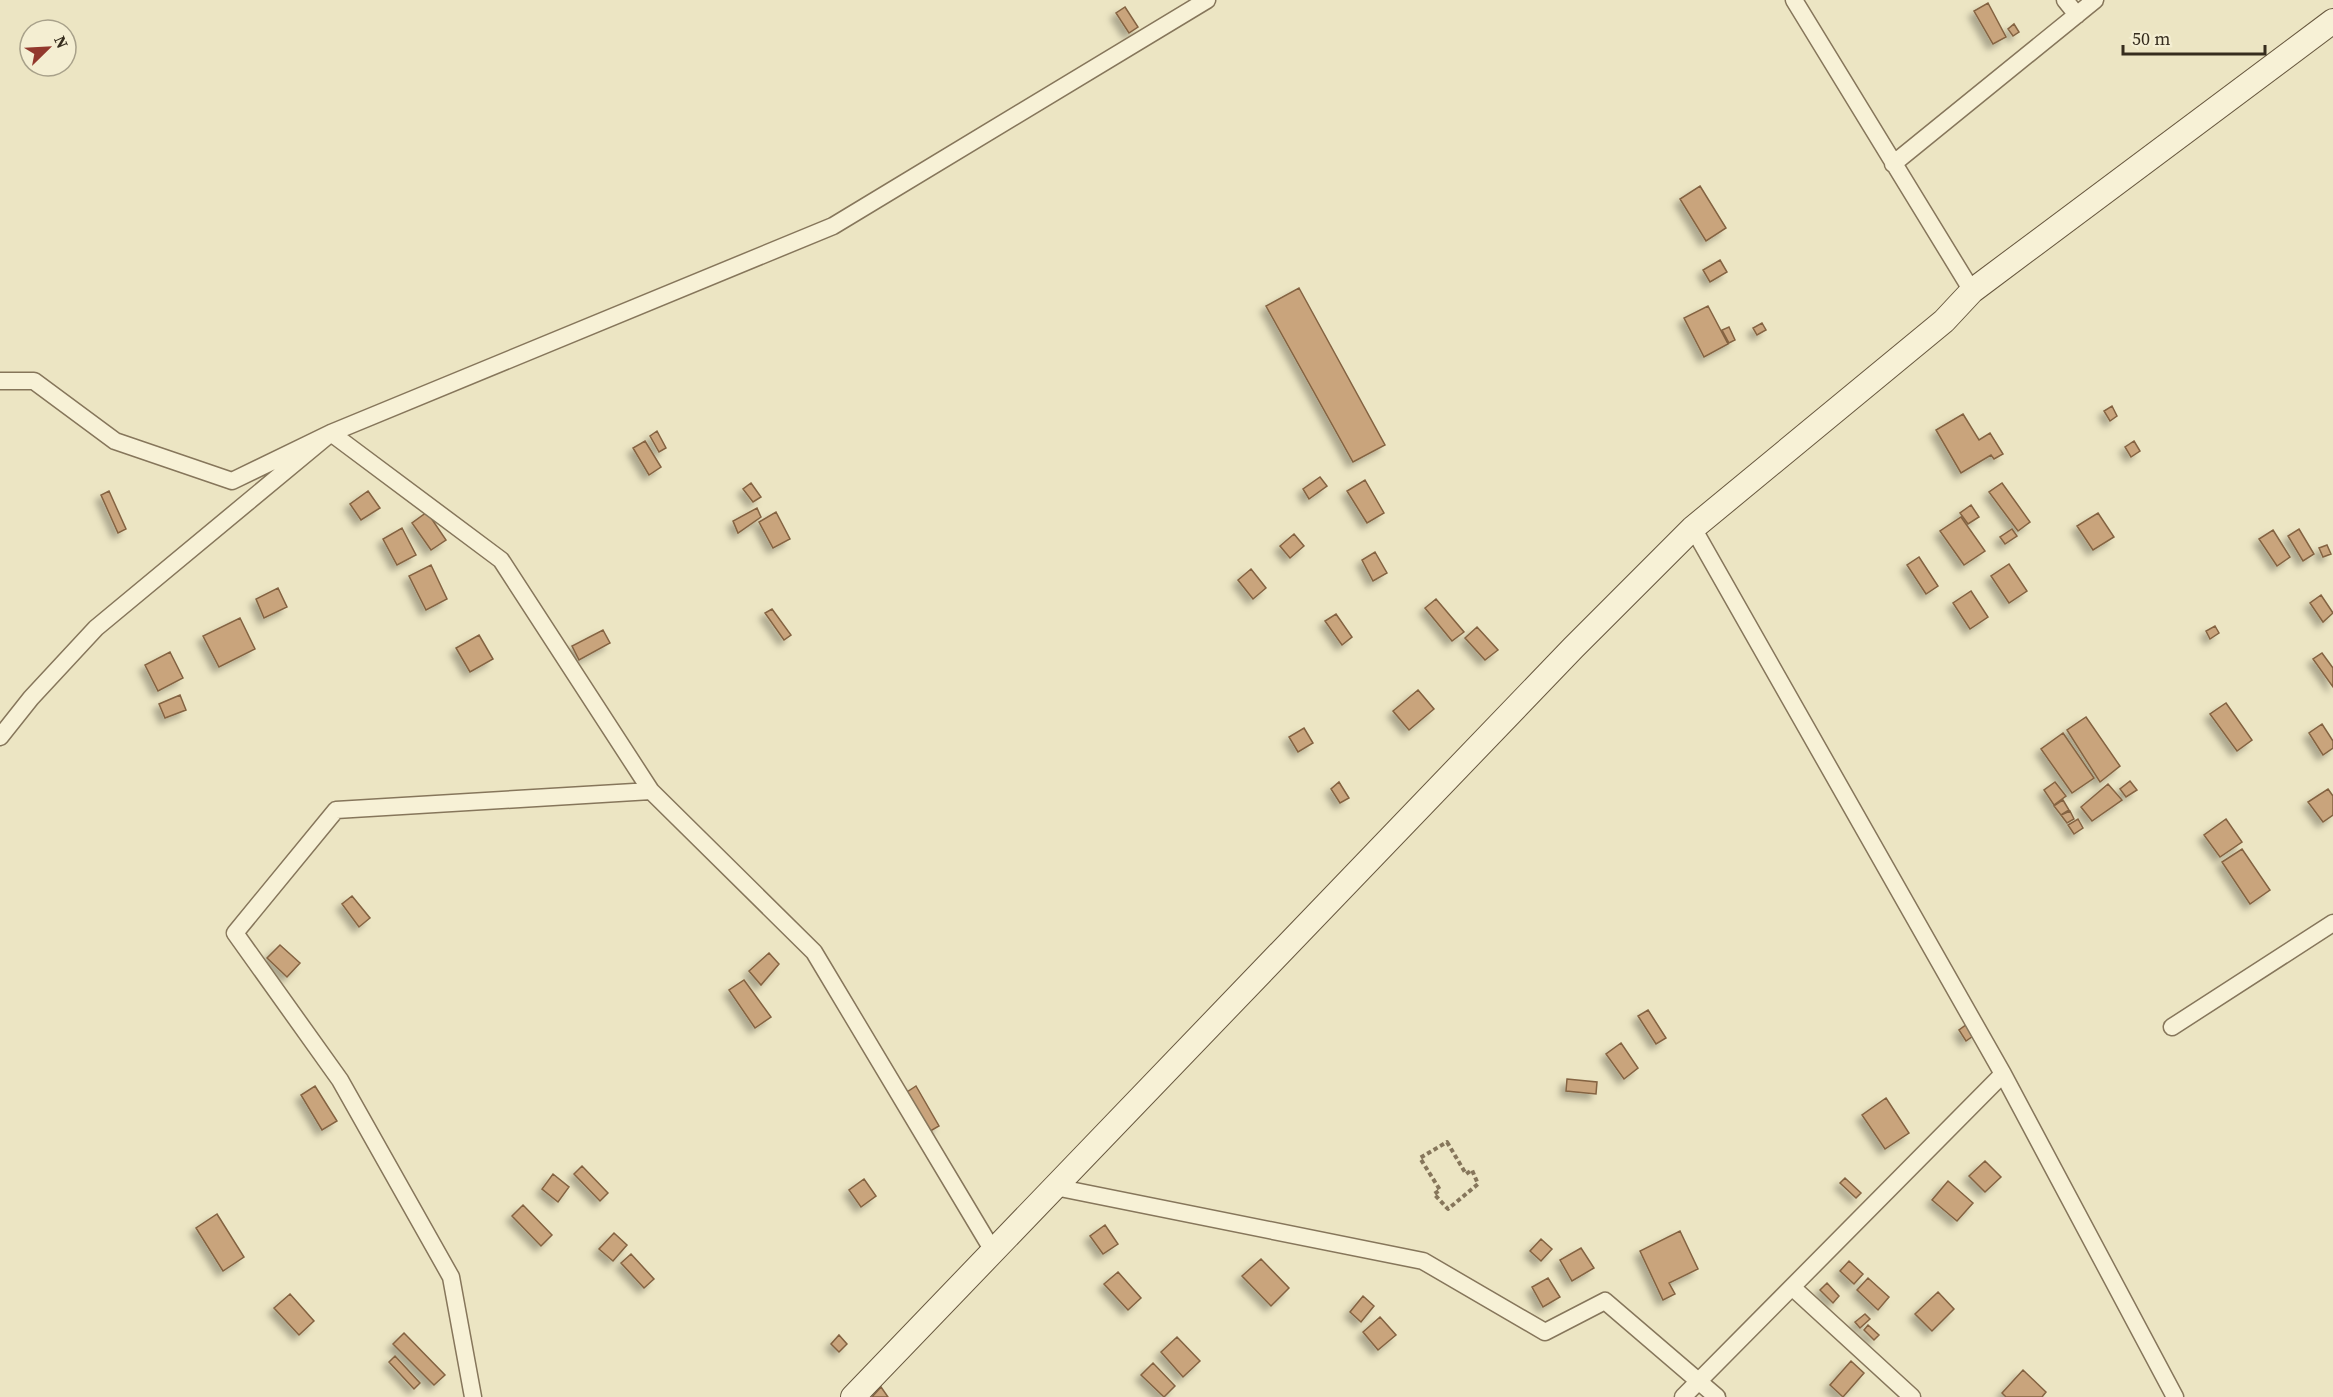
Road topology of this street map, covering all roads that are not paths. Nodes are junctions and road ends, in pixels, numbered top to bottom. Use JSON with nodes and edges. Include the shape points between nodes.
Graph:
{"nodes":[{"id":1,"x":1207,"y":0,"type":"edge"},
{"id":2,"x":1794,"y":0,"type":"edge"},
{"id":3,"x":2065,"y":0,"type":"edge"},
{"id":4,"x":2096,"y":0,"type":"edge"},
{"id":5,"x":2077,"y":15,"type":"junction"},
{"id":6,"x":2333,"y":21,"type":"edge"},
{"id":7,"x":1893,"y":164,"type":"junction"},
{"id":8,"x":1972,"y":291,"type":"junction"},
{"id":9,"x":0,"y":381,"type":"edge"},
{"id":10,"x":331,"y":433,"type":"junction"},
{"id":11,"x":1693,"y":528,"type":"junction"},
{"id":12,"x":0,"y":737,"type":"edge"},
{"id":13,"x":651,"y":791,"type":"junction"},
{"id":14,"x":2333,"y":923,"type":"edge"},
{"id":15,"x":2172,"y":1027,"type":"dead end"},
{"id":16,"x":2003,"y":1074,"type":"junction"},
{"id":17,"x":1055,"y":1186,"type":"junction"},
{"id":18,"x":993,"y":1251,"type":"junction"},
{"id":19,"x":1792,"y":1287,"type":"junction"},
{"id":20,"x":1700,"y":1381,"type":"junction"},
{"id":21,"x":473,"y":1397,"type":"edge"},
{"id":22,"x":852,"y":1397,"type":"edge"},
{"id":23,"x":1683,"y":1397,"type":"edge"},
{"id":24,"x":1717,"y":1397,"type":"edge"},
{"id":25,"x":1912,"y":1397,"type":"edge"},
{"id":26,"x":2175,"y":1397,"type":"edge"}],
"edges":[{"from":1,"to":10,"type":"street","via":[[833,226]]},
{"from":2,"to":7,"type":"street"},
{"from":3,"to":5,"type":"street"},
{"from":4,"to":5,"type":"street"},
{"from":5,"to":7,"type":"street"},
{"from":6,"to":8,"type":"main road"},
{"from":7,"to":8,"type":"street"},
{"from":8,"to":11,"type":"main road","via":[[1944,321]]},
{"from":9,"to":10,"type":"street","via":[[34,381],[115,441],[232,481]]},
{"from":10,"to":12,"type":"street","via":[[96,628]]},
{"from":10,"to":13,"type":"street","via":[[501,561]]},
{"from":11,"to":16,"type":"street"},
{"from":11,"to":17,"type":"main road"},
{"from":13,"to":18,"type":"street","via":[[814,952]]},
{"from":13,"to":21,"type":"street","via":[[336,810],[235,933],[340,1080],[451,1277]]},
{"from":14,"to":15,"type":"street"},
{"from":16,"to":19,"type":"street"},
{"from":16,"to":26,"type":"street"},
{"from":17,"to":18,"type":"main road"},
{"from":17,"to":20,"type":"street","via":[[1424,1261],[1545,1332],[1605,1301]]},
{"from":18,"to":22,"type":"main road"},
{"from":19,"to":20,"type":"street"},
{"from":19,"to":25,"type":"street"},
{"from":20,"to":23,"type":"street"},
{"from":20,"to":24,"type":"street"}]}
